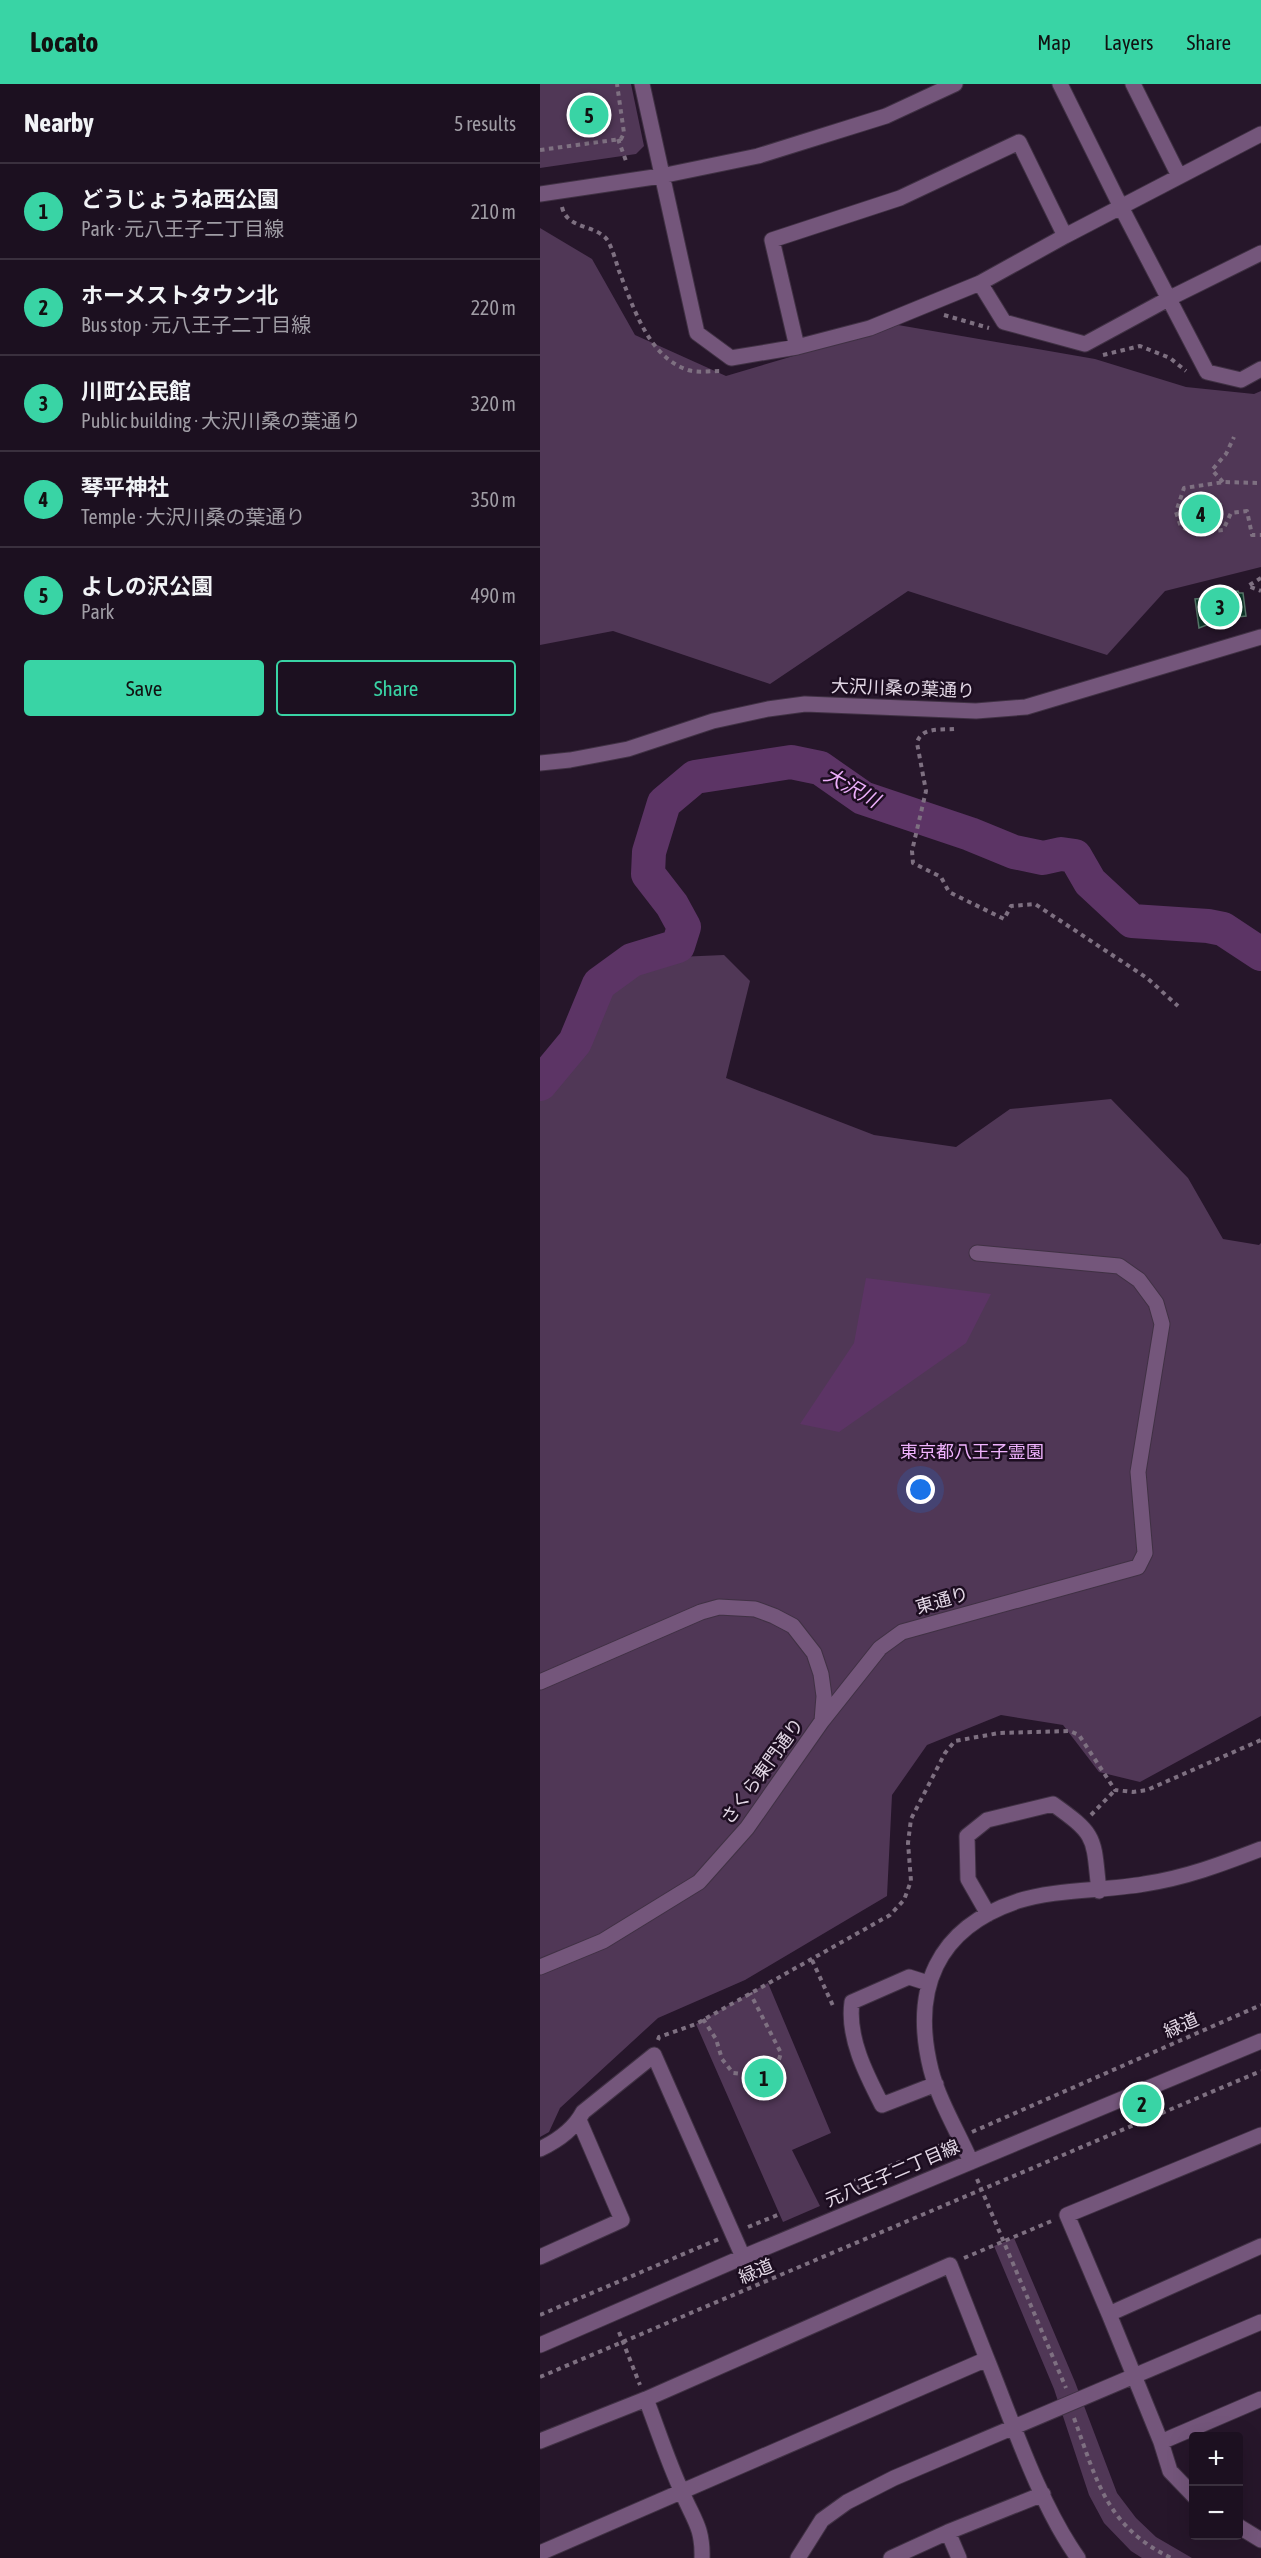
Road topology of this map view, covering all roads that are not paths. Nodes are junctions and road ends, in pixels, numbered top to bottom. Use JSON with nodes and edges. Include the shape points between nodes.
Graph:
{"nodes":[{"id":1,"x":642,"y":84,"type":"edge"},
{"id":2,"x":955,"y":84,"type":"edge"},
{"id":3,"x":1060,"y":84,"type":"edge"},
{"id":4,"x":1133,"y":84,"type":"edge"},
{"id":5,"x":1261,"y":135,"type":"edge"},
{"id":6,"x":661,"y":176,"type":"junction"},
{"id":7,"x":1179,"y":176,"type":"junction"},
{"id":8,"x":540,"y":194,"type":"edge"},
{"id":9,"x":1121,"y":207,"type":"junction"},
{"id":10,"x":1065,"y":236,"type":"junction"},
{"id":11,"x":1261,"y":253,"type":"edge"},
{"id":12,"x":980,"y":283,"type":"junction"},
{"id":13,"x":1168,"y":299,"type":"junction"},
{"id":14,"x":797,"y":346,"type":"junction"},
{"id":15,"x":1261,"y":369,"type":"edge"},
{"id":16,"x":1261,"y":637,"type":"edge"},
{"id":17,"x":540,"y":763,"type":"edge"},
{"id":18,"x":977,"y":1253,"type":"dead end"},
{"id":19,"x":540,"y":1682,"type":"edge"},
{"id":20,"x":822,"y":1721,"type":"junction"},
{"id":21,"x":1261,"y":1849,"type":"edge"},
{"id":22,"x":1099,"y":1891,"type":"junction"},
{"id":23,"x":988,"y":1914,"type":"junction"},
{"id":24,"x":540,"y":1967,"type":"edge"},
{"id":25,"x":928,"y":1983,"type":"junction"},
{"id":26,"x":1261,"y":2041,"type":"edge"},
{"id":27,"x":936,"y":2084,"type":"junction"},
{"id":28,"x":579,"y":2120,"type":"junction"},
{"id":29,"x":1261,"y":2135,"type":"edge"},
{"id":30,"x":540,"y":2149,"type":"edge"},
{"id":31,"x":971,"y":2162,"type":"junction"},
{"id":32,"x":1261,"y":2247,"type":"edge"},
{"id":33,"x":540,"y":2257,"type":"edge"},
{"id":34,"x":743,"y":2257,"type":"junction"},
{"id":35,"x":1109,"y":2314,"type":"junction"},
{"id":36,"x":1261,"y":2322,"type":"edge"},
{"id":37,"x":540,"y":2345,"type":"edge"},
{"id":38,"x":987,"y":2359,"type":"junction"},
{"id":39,"x":1134,"y":2375,"type":"junction"},
{"id":40,"x":646,"y":2399,"type":"junction"},
{"id":41,"x":1261,"y":2399,"type":"edge"},
{"id":42,"x":1014,"y":2427,"type":"junction"},
{"id":43,"x":540,"y":2441,"type":"edge"},
{"id":44,"x":1161,"y":2442,"type":"junction"},
{"id":45,"x":1189,"y":2491,"type":"edge"},
{"id":46,"x":682,"y":2493,"type":"junction"},
{"id":47,"x":1043,"y":2494,"type":"junction"},
{"id":48,"x":1243,"y":2529,"type":"edge"},
{"id":49,"x":948,"y":2532,"type":"junction"},
{"id":50,"x":1261,"y":2540,"type":"edge"},
{"id":51,"x":540,"y":2553,"type":"edge"},
{"id":52,"x":702,"y":2558,"type":"edge"},
{"id":53,"x":798,"y":2558,"type":"edge"},
{"id":54,"x":891,"y":2558,"type":"edge"},
{"id":55,"x":959,"y":2558,"type":"edge"},
{"id":56,"x":1078,"y":2558,"type":"edge"}],
"edges":[{"from":1,"to":6,"type":"street"},
{"from":2,"to":6,"type":"street","via":[[886,116],[758,156]]},
{"from":3,"to":9,"type":"street"},
{"from":4,"to":7,"type":"street"},
{"from":5,"to":7,"type":"street"},
{"from":6,"to":8,"type":"street"},
{"from":6,"to":14,"type":"street","via":[[697,333],[731,358]]},
{"from":7,"to":9,"type":"street"},
{"from":9,"to":10,"type":"street"},
{"from":9,"to":13,"type":"street"},
{"from":10,"to":12,"type":"street"},
{"from":10,"to":14,"type":"street","via":[[1019,142],[900,198],[772,240]]},
{"from":11,"to":13,"type":"street"},
{"from":12,"to":13,"type":"street","via":[[1004,322],[1085,344]]},
{"from":12,"to":14,"type":"street","via":[[870,328]]},
{"from":13,"to":15,"type":"street","via":[[1207,372],[1241,380]]},
{"from":16,"to":17,"type":"street","name":"大沢川桑の葉通り","via":[[1026,707],[976,711],[796,705],[713,721],[628,749]]},
{"from":18,"to":20,"type":"street","name":"東通り","via":[[1119,1266],[1138,1280],[1156,1303],[1162,1324],[1138,1472],[1145,1553],[1138,1567],[902,1632],[880,1648]]},
{"from":19,"to":20,"type":"street","name":"さくら東門通り","via":[[701,1612],[719,1607],[747,1608],[793,1626],[814,1653],[824,1696]]},
{"from":20,"to":24,"type":"street","name":"さくら東門通り","via":[[747,1828],[699,1882],[603,1941]]},
{"from":21,"to":22,"type":"street","via":[[1198,1873]]},
{"from":22,"to":23,"type":"street","via":[[1019,1900]]},
{"from":22,"to":23,"type":"street","via":[[1094,1841],[1082,1824],[1053,1804],[987,1820],[967,1836],[968,1879]]},
{"from":23,"to":25,"type":"street","via":[[941,1954]]},
{"from":25,"to":27,"type":"street","via":[[926,2043]]},
{"from":25,"to":27,"type":"street","via":[[909,1977],[852,2002],[850,2016],[864,2071],[882,2105]]},
{"from":26,"to":31,"type":"street","name":"元八王子二丁目線"},
{"from":27,"to":31,"type":"street"},
{"from":28,"to":30,"type":"street"},
{"from":28,"to":33,"type":"street","via":[[622,2220]]},
{"from":28,"to":34,"type":"street","via":[[654,2055]]},
{"from":29,"to":35,"type":"street","via":[[1067,2215]]},
{"from":31,"to":34,"type":"street","name":"元八王子二丁目線"},
{"from":32,"to":35,"type":"street"},
{"from":34,"to":37,"type":"street","name":"元八王子二丁目線"},
{"from":35,"to":39,"type":"street"},
{"from":36,"to":39,"type":"street"},
{"from":38,"to":40,"type":"street","via":[[950,2265]]},
{"from":38,"to":42,"type":"street"},
{"from":38,"to":46,"type":"street"},
{"from":39,"to":42,"type":"street"},
{"from":39,"to":44,"type":"street"},
{"from":40,"to":43,"type":"street"},
{"from":40,"to":46,"type":"street"},
{"from":41,"to":44,"type":"street"},
{"from":42,"to":47,"type":"street"},
{"from":42,"to":53,"type":"street","via":[[847,2502],[822,2520]]},
{"from":44,"to":45,"type":"street","via":[[1170,2471]]},
{"from":46,"to":51,"type":"street"},
{"from":46,"to":52,"type":"street","via":[[703,2539]]},
{"from":47,"to":49,"type":"street"},
{"from":47,"to":56,"type":"street"},
{"from":48,"to":50,"type":"street"},
{"from":49,"to":54,"type":"street"},
{"from":49,"to":55,"type":"street"}]}
